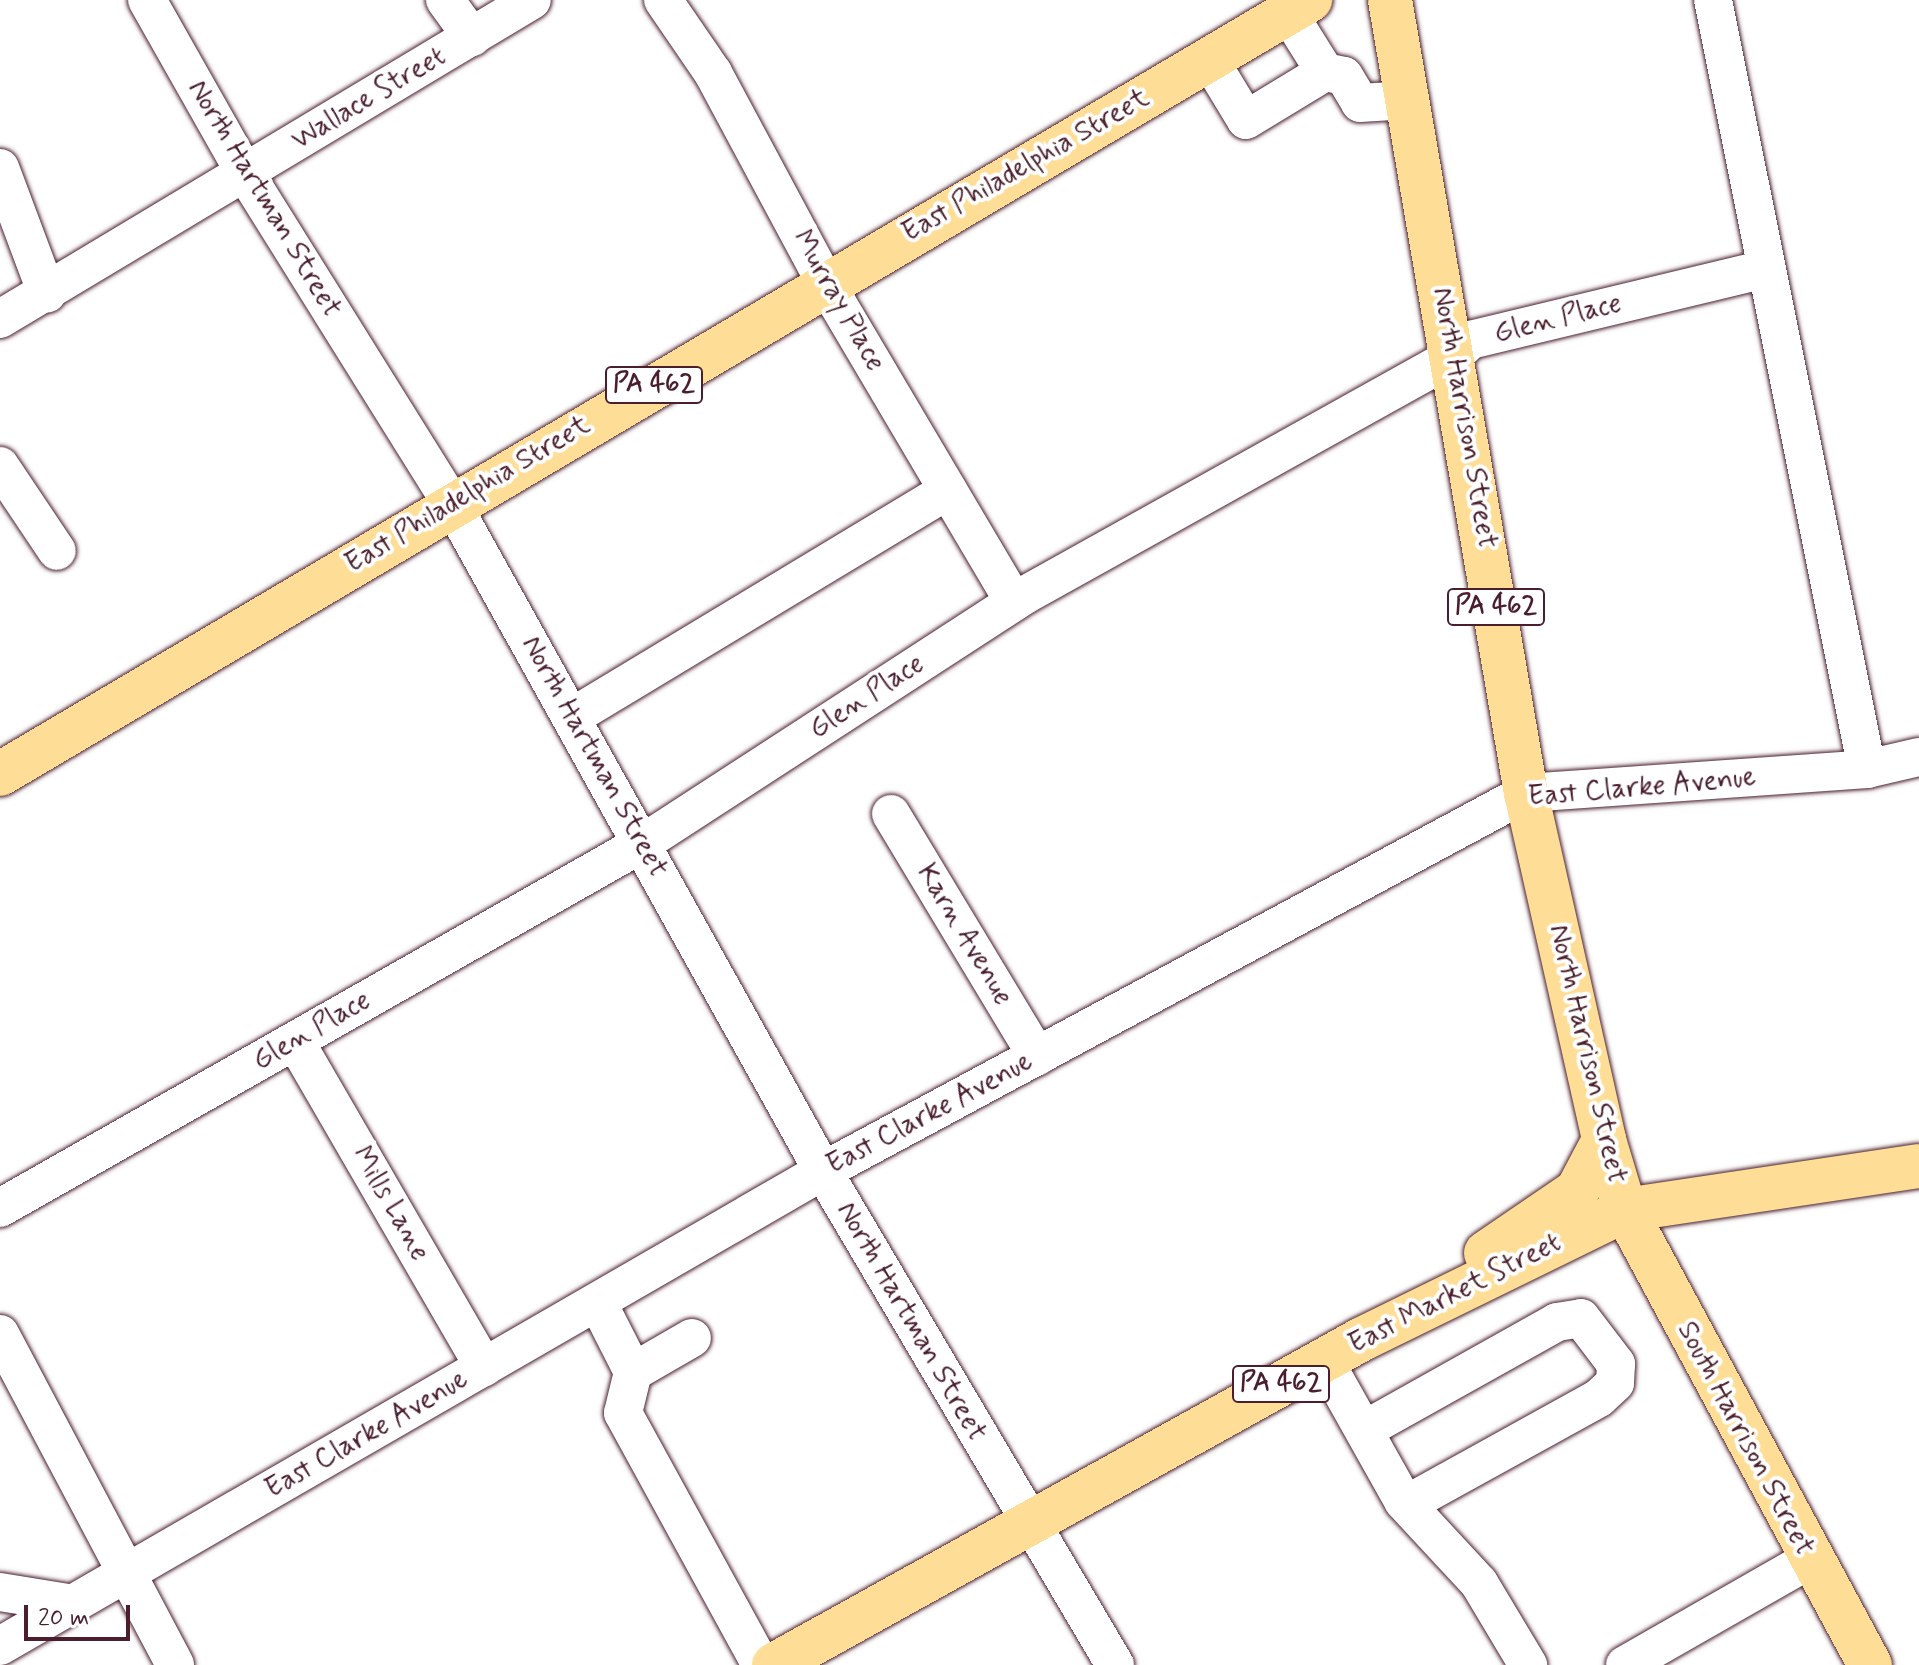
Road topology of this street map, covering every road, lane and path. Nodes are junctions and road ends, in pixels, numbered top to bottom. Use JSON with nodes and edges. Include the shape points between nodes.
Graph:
{"nodes":[{"id":1,"x":147,"y":0,"type":"edge"},
{"id":2,"x":445,"y":0,"type":"edge"},
{"id":3,"x":532,"y":0,"type":"edge"},
{"id":4,"x":663,"y":0,"type":"edge"},
{"id":5,"x":1390,"y":0,"type":"edge"},
{"id":6,"x":1713,"y":0,"type":"edge"},
{"id":7,"x":1299,"y":6,"type":"edge"},
{"id":8,"x":472,"y":37,"type":"junction"},
{"id":9,"x":1209,"y":59,"type":"junction"},
{"id":10,"x":1325,"y":72,"type":"junction"},
{"id":11,"x":1408,"y":100,"type":"junction"},
{"id":12,"x":0,"y":168,"type":"edge"},
{"id":13,"x":245,"y":173,"type":"junction"},
{"id":14,"x":1766,"y":269,"type":"junction"},
{"id":15,"x":826,"y":284,"type":"junction"},
{"id":16,"x":47,"y":294,"type":"junction"},
{"id":17,"x":0,"y":319,"type":"edge"},
{"id":18,"x":1454,"y":356,"type":"junction"},
{"id":19,"x":0,"y":466,"type":"edge"},
{"id":20,"x":948,"y":490,"type":"junction"},
{"id":21,"x":452,"y":504,"type":"junction"},
{"id":22,"x":57,"y":551,"type":"dead end"},
{"id":23,"x":1014,"y":602,"type":"junction"},
{"id":24,"x":572,"y":717,"type":"junction"},
{"id":25,"x":1919,"y":757,"type":"edge"},
{"id":26,"x":1867,"y":769,"type":"junction"},
{"id":27,"x":0,"y":774,"type":"edge"},
{"id":28,"x":1526,"y":793,"type":"junction"},
{"id":29,"x":891,"y":814,"type":"dead end"},
{"id":30,"x":643,"y":843,"type":"junction"},
{"id":31,"x":295,"y":1041,"type":"junction"},
{"id":32,"x":1037,"y":1056,"type":"junction"},
{"id":33,"x":1604,"y":1140,"type":"junction"},
{"id":34,"x":1919,"y":1166,"type":"edge"},
{"id":35,"x":823,"y":1171,"type":"junction"},
{"id":36,"x":0,"y":1208,"type":"edge"},
{"id":37,"x":1625,"y":1210,"type":"junction"},
{"id":38,"x":598,"y":1303,"type":"junction"},
{"id":39,"x":0,"y":1334,"type":"edge"},
{"id":40,"x":692,"y":1338,"type":"dead end"},
{"id":41,"x":1362,"y":1339,"type":"junction"},
{"id":42,"x":1324,"y":1360,"type":"junction"},
{"id":43,"x":484,"y":1367,"type":"junction"},
{"id":44,"x":633,"y":1372,"type":"junction"},
{"id":45,"x":1364,"y":1430,"type":"junction"},
{"id":46,"x":1407,"y":1504,"type":"junction"},
{"id":47,"x":1028,"y":1521,"type":"junction"},
{"id":48,"x":1809,"y":1560,"type":"junction"},
{"id":49,"x":126,"y":1574,"type":"junction"},
{"id":50,"x":0,"y":1592,"type":"edge"},
{"id":51,"x":74,"y":1604,"type":"junction"},
{"id":52,"x":0,"y":1646,"type":"edge"},
{"id":53,"x":175,"y":1665,"type":"edge"},
{"id":54,"x":761,"y":1665,"type":"edge"},
{"id":55,"x":774,"y":1665,"type":"edge"},
{"id":56,"x":1115,"y":1665,"type":"edge"},
{"id":57,"x":1528,"y":1665,"type":"edge"},
{"id":58,"x":1625,"y":1665,"type":"edge"},
{"id":59,"x":1870,"y":1665,"type":"edge"}],
"edges":[{"from":1,"to":13,"type":"street","name":"North Hartman Street"},
{"from":2,"to":8,"type":"street"},
{"from":3,"to":8,"type":"street","name":"Wallace Street"},
{"from":4,"to":15,"type":"street","name":"Murray Place","via":[[713,73]]},
{"from":5,"to":11,"type":"main road","name":"North Harrison Street","number":"PA 462"},
{"from":6,"to":14,"type":"street"},
{"from":7,"to":9,"type":"main road","name":"East Philadelphia Street","number":"PA 462"},
{"from":7,"to":10,"type":"street"},
{"from":8,"to":13,"type":"street","name":"Wallace Street"},
{"from":9,"to":10,"type":"street","via":[[1246,120]]},
{"from":9,"to":15,"type":"main road","name":"East Philadelphia Street","number":"PA 462"},
{"from":10,"to":11,"type":"street","via":[[1344,76],[1360,103]]},
{"from":11,"to":18,"type":"main road","name":"North Harrison Street","number":"PA 462"},
{"from":12,"to":16,"type":"street"},
{"from":13,"to":16,"type":"street","name":"Wallace Street"},
{"from":13,"to":21,"type":"street","name":"North Hartman Street"},
{"from":14,"to":18,"type":"street","name":"Glen Place","via":[[1470,340]]},
{"from":14,"to":26,"type":"street"},
{"from":15,"to":20,"type":"street","name":"Murray Place"},
{"from":15,"to":21,"type":"main road","name":"East Philadelphia Street","number":"PA 462"},
{"from":16,"to":17,"type":"street","name":"Wallace Street"},
{"from":18,"to":23,"type":"street","name":"Glen Place"},
{"from":18,"to":28,"type":"main road","name":"North Harrison Street","number":"PA 462"},
{"from":19,"to":22,"type":"street"},
{"from":20,"to":23,"type":"street","name":"Murray Place"},
{"from":20,"to":24,"type":"street"},
{"from":21,"to":24,"type":"street","name":"North Hartman Street"},
{"from":21,"to":27,"type":"main road","name":"East Philadelphia Street","number":"PA 462"},
{"from":23,"to":30,"type":"street","name":"Glen Place"},
{"from":24,"to":30,"type":"street","name":"North Hartman Street"},
{"from":25,"to":26,"type":"street","name":"East Clarke Avenue"},
{"from":26,"to":28,"type":"street","name":"East Clarke Avenue"},
{"from":28,"to":32,"type":"street","name":"East Clarke Avenue"},
{"from":28,"to":33,"type":"main road","name":"North Harrison Street","number":"PA 462"},
{"from":29,"to":32,"type":"street","name":"Karn Avenue"},
{"from":30,"to":31,"type":"street","name":"Glen Place"},
{"from":30,"to":35,"type":"street","name":"North Hartman Street"},
{"from":31,"to":36,"type":"street","name":"Glen Place"},
{"from":31,"to":43,"type":"street","name":"Mills Lane"},
{"from":32,"to":35,"type":"street","name":"East Clarke Avenue"},
{"from":33,"to":37,"type":"main road","name":"North Harrison Street","number":"PA 462"},
{"from":33,"to":41,"type":"main road","via":[[1577,1191]]},
{"from":34,"to":37,"type":"main road","name":"East Market Street","number":"PA 462"},
{"from":35,"to":38,"type":"street","name":"East Clarke Avenue"},
{"from":35,"to":47,"type":"street","name":"North Hartman Street"},
{"from":37,"to":41,"type":"main road","name":"East Market Street","number":"PA 462"},
{"from":37,"to":48,"type":"main road","name":"South Harrison Street"},
{"from":38,"to":43,"type":"street","name":"East Clarke Avenue"},
{"from":38,"to":44,"type":"street"},
{"from":39,"to":49,"type":"street"},
{"from":40,"to":44,"type":"street"},
{"from":41,"to":42,"type":"main road","name":"East Market Street","number":"PA 462"},
{"from":42,"to":45,"type":"street"},
{"from":42,"to":47,"type":"main road","name":"East Market Street","number":"PA 462"},
{"from":43,"to":49,"type":"street","name":"East Clarke Avenue"},
{"from":44,"to":54,"type":"street","via":[[623,1413]]},
{"from":45,"to":46,"type":"street"},
{"from":45,"to":46,"type":"street","via":[[1557,1322],[1581,1318],[1616,1364],[1615,1383],[1599,1398]]},
{"from":46,"to":57,"type":"street","via":[[1479,1583]]},
{"from":47,"to":55,"type":"main road","name":"East Market Street","number":"PA 462"},
{"from":47,"to":56,"type":"street","name":"North Hartman Street"},
{"from":48,"to":58,"type":"street"},
{"from":48,"to":59,"type":"main road","name":"South Harrison Street"},
{"from":49,"to":51,"type":"street","name":"East Clarke Avenue"},
{"from":49,"to":53,"type":"street"},
{"from":50,"to":51,"type":"street"},
{"from":51,"to":52,"type":"street","name":"East Clarke Avenue"}]}
